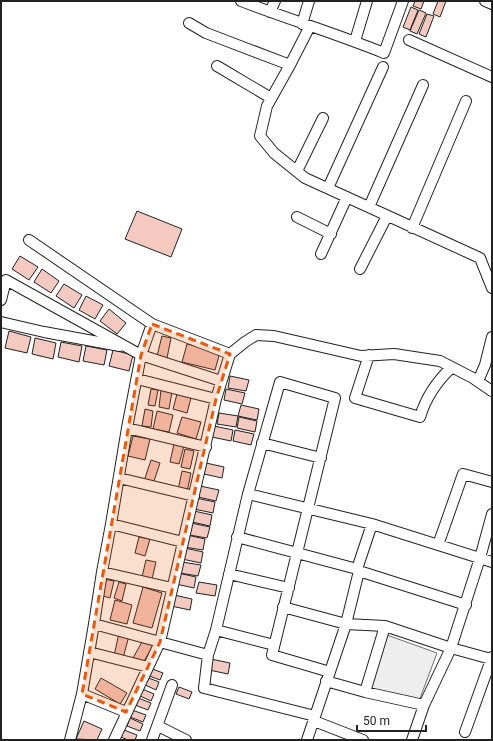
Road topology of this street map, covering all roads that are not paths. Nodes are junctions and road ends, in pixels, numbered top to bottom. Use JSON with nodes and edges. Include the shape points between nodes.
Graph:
{"nodes":[{"id":1,"x":241,"y":1,"type":"edge"},
{"id":2,"x":275,"y":1,"type":"edge"},
{"id":3,"x":308,"y":1,"type":"edge"},
{"id":4,"x":367,"y":1,"type":"edge"},
{"id":5,"x":403,"y":1,"type":"edge"},
{"id":6,"x":485,"y":1,"type":"edge"},
{"id":7,"x":492,"y":4,"type":"edge"},
{"id":8,"x":270,"y":12,"type":"junction"},
{"id":9,"x":189,"y":24,"type":"dead end"},
{"id":10,"x":306,"y":25,"type":"junction"},
{"id":11,"x":409,"y":40,"type":"dead end"},
{"id":12,"x":355,"y":41,"type":"junction"},
{"id":13,"x":290,"y":65,"type":"junction"},
{"id":14,"x":217,"y":66,"type":"dead end"},
{"id":15,"x":383,"y":67,"type":"dead end"},
{"id":16,"x":492,"y":76,"type":"edge"},
{"id":17,"x":423,"y":85,"type":"dead end"},
{"id":18,"x":271,"y":98,"type":"junction"},
{"id":19,"x":466,"y":101,"type":"dead end"},
{"id":20,"x":323,"y":118,"type":"dead end"},
{"id":21,"x":297,"y":171,"type":"junction"},
{"id":22,"x":328,"y":188,"type":"junction"},
{"id":23,"x":347,"y":197,"type":"junction"},
{"id":24,"x":368,"y":207,"type":"junction"},
{"id":25,"x":387,"y":216,"type":"junction"},
{"id":26,"x":297,"y":218,"type":"dead end"},
{"id":27,"x":412,"y":228,"type":"junction"},
{"id":28,"x":331,"y":234,"type":"junction"},
{"id":29,"x":29,"y":240,"type":"dead end"},
{"id":30,"x":321,"y":254,"type":"dead end"},
{"id":31,"x":360,"y":269,"type":"dead end"},
{"id":32,"x":492,"y":288,"type":"edge"},
{"id":33,"x":1,"y":300,"type":"edge"},
{"id":34,"x":1,"y":322,"type":"edge"},
{"id":35,"x":152,"y":324,"type":"junction"},
{"id":36,"x":492,"y":337,"type":"edge"},
{"id":37,"x":128,"y":347,"type":"junction"},
{"id":38,"x":230,"y":354,"type":"junction"},
{"id":39,"x":369,"y":355,"type":"junction"},
{"id":40,"x":141,"y":356,"type":"junction"},
{"id":41,"x":452,"y":367,"type":"junction"},
{"id":42,"x":137,"y":379,"type":"junction"},
{"id":43,"x":221,"y":381,"type":"junction"},
{"id":44,"x":478,"y":381,"type":"junction"},
{"id":45,"x":492,"y":390,"type":"edge"},
{"id":46,"x":216,"y":399,"type":"junction"},
{"id":47,"x":127,"y":428,"type":"junction"},
{"id":48,"x":262,"y":443,"type":"junction"},
{"id":49,"x":206,"y":447,"type":"junction"},
{"id":50,"x":321,"y":458,"type":"junction"},
{"id":51,"x":119,"y":478,"type":"junction"},
{"id":52,"x":492,"y":482,"type":"edge"},
{"id":53,"x":248,"y":494,"type":"junction"},
{"id":54,"x":194,"y":496,"type":"junction"},
{"id":55,"x":309,"y":510,"type":"junction"},
{"id":56,"x":492,"y":514,"type":"edge"},
{"id":57,"x":111,"y":524,"type":"junction"},
{"id":58,"x":372,"y":524,"type":"junction"},
{"id":59,"x":238,"y":537,"type":"junction"},
{"id":60,"x":182,"y":542,"type":"junction"},
{"id":61,"x":438,"y":545,"type":"junction"},
{"id":62,"x":297,"y":553,"type":"junction"},
{"id":63,"x":480,"y":558,"type":"junction"},
{"id":64,"x":492,"y":562,"type":"edge"},
{"id":65,"x":358,"y":570,"type":"junction"},
{"id":66,"x":102,"y":572,"type":"junction"},
{"id":67,"x":229,"y":574,"type":"junction"},
{"id":68,"x":172,"y":588,"type":"junction"},
{"id":69,"x":288,"y":588,"type":"junction"},
{"id":70,"x":466,"y":605,"type":"junction"},
{"id":71,"x":283,"y":607,"type":"junction"},
{"id":72,"x":94,"y":624,"type":"junction"},
{"id":73,"x":346,"y":624,"type":"junction"},
{"id":74,"x":385,"y":626,"type":"junction"},
{"id":75,"x":216,"y":630,"type":"junction"},
{"id":76,"x":160,"y":642,"type":"junction"},
{"id":77,"x":274,"y":645,"type":"junction"},
{"id":78,"x":451,"y":648,"type":"junction"},
{"id":79,"x":90,"y":652,"type":"junction"},
{"id":80,"x":208,"y":655,"type":"junction"},
{"id":81,"x":492,"y":658,"type":"edge"},
{"id":82,"x":148,"y":667,"type":"junction"},
{"id":83,"x":328,"y":676,"type":"junction"},
{"id":84,"x":172,"y":685,"type":"dead end"},
{"id":85,"x":365,"y":692,"type":"junction"},
{"id":86,"x":82,"y":694,"type":"junction"},
{"id":87,"x":424,"y":705,"type":"junction"},
{"id":88,"x":126,"y":712,"type":"junction"},
{"id":89,"x":315,"y":718,"type":"junction"},
{"id":90,"x":158,"y":726,"type":"junction"},
{"id":91,"x":465,"y":732,"type":"dead end"},
{"id":92,"x":70,"y":740,"type":"edge"},
{"id":93,"x":114,"y":740,"type":"edge"},
{"id":94,"x":152,"y":740,"type":"edge"},
{"id":95,"x":186,"y":740,"type":"edge"},
{"id":96,"x":307,"y":740,"type":"edge"},
{"id":97,"x":363,"y":740,"type":"edge"},
{"id":98,"x":412,"y":740,"type":"edge"}],
"edges":[{"from":1,"to":8,"type":"street"},
{"from":2,"to":8,"type":"street"},
{"from":3,"to":10,"type":"street"},
{"from":4,"to":12,"type":"street"},
{"from":5,"to":12,"type":"street","via":[[384,53]]},
{"from":6,"to":7,"type":"street"},
{"from":8,"to":10,"type":"street"},
{"from":9,"to":13,"type":"street"},
{"from":10,"to":12,"type":"street"},
{"from":10,"to":13,"type":"street"},
{"from":11,"to":16,"type":"street"},
{"from":13,"to":18,"type":"street"},
{"from":14,"to":18,"type":"street"},
{"from":15,"to":22,"type":"street"},
{"from":17,"to":24,"type":"street"},
{"from":18,"to":21,"type":"street","via":[[260,136],[274,153]]},
{"from":19,"to":27,"type":"street"},
{"from":20,"to":21,"type":"street"},
{"from":21,"to":22,"type":"street","via":[[305,178]]},
{"from":22,"to":23,"type":"street"},
{"from":23,"to":24,"type":"street"},
{"from":23,"to":28,"type":"street"},
{"from":24,"to":25,"type":"street"},
{"from":25,"to":27,"type":"street"},
{"from":25,"to":31,"type":"street"},
{"from":26,"to":28,"type":"street"},
{"from":27,"to":32,"type":"street","via":[[480,258]]},
{"from":28,"to":30,"type":"street"},
{"from":29,"to":35,"type":"street"},
{"from":33,"to":37,"type":"street","via":[[6,280]]},
{"from":34,"to":37,"type":"street"},
{"from":35,"to":38,"type":"street"},
{"from":35,"to":40,"type":"street"},
{"from":36,"to":44,"type":"street"},
{"from":37,"to":40,"type":"street"},
{"from":38,"to":39,"type":"street","via":[[256,335],[274,336]]},
{"from":38,"to":43,"type":"street"},
{"from":39,"to":41,"type":"street","via":[[394,354],[425,358]]},
{"from":39,"to":41,"type":"street","via":[[355,398],[420,416],[424,403]]},
{"from":40,"to":42,"type":"street"},
{"from":40,"to":43,"type":"street"},
{"from":41,"to":44,"type":"street"},
{"from":42,"to":46,"type":"street"},
{"from":42,"to":47,"type":"street"},
{"from":43,"to":46,"type":"street"},
{"from":44,"to":45,"type":"street"},
{"from":46,"to":49,"type":"street"},
{"from":47,"to":49,"type":"street"},
{"from":47,"to":51,"type":"street"},
{"from":48,"to":50,"type":"street"},
{"from":48,"to":50,"type":"street","via":[[280,382],[336,398]]},
{"from":48,"to":53,"type":"street"},
{"from":49,"to":54,"type":"street"},
{"from":50,"to":55,"type":"street"},
{"from":51,"to":54,"type":"street"},
{"from":51,"to":57,"type":"street"},
{"from":52,"to":61,"type":"street","via":[[463,474]]},
{"from":53,"to":55,"type":"street"},
{"from":53,"to":59,"type":"street"},
{"from":54,"to":60,"type":"street"},
{"from":55,"to":58,"type":"street"},
{"from":55,"to":62,"type":"street"},
{"from":56,"to":63,"type":"street"},
{"from":57,"to":60,"type":"street"},
{"from":57,"to":66,"type":"street"},
{"from":58,"to":61,"type":"street"},
{"from":58,"to":65,"type":"street"},
{"from":59,"to":62,"type":"street"},
{"from":59,"to":67,"type":"street"},
{"from":60,"to":68,"type":"street"},
{"from":61,"to":63,"type":"street"},
{"from":62,"to":65,"type":"street"},
{"from":62,"to":69,"type":"street"},
{"from":63,"to":64,"type":"street"},
{"from":63,"to":70,"type":"street"},
{"from":65,"to":70,"type":"street"},
{"from":65,"to":73,"type":"street"},
{"from":66,"to":68,"type":"street"},
{"from":66,"to":72,"type":"street"},
{"from":67,"to":69,"type":"street"},
{"from":67,"to":75,"type":"street"},
{"from":68,"to":76,"type":"street"},
{"from":69,"to":71,"type":"street"},
{"from":70,"to":78,"type":"street"},
{"from":71,"to":73,"type":"street"},
{"from":71,"to":77,"type":"street"},
{"from":72,"to":76,"type":"street"},
{"from":72,"to":79,"type":"street"},
{"from":73,"to":74,"type":"street"},
{"from":73,"to":83,"type":"street"},
{"from":74,"to":78,"type":"street"},
{"from":74,"to":85,"type":"street"},
{"from":75,"to":77,"type":"street"},
{"from":75,"to":80,"type":"street"},
{"from":76,"to":80,"type":"street"},
{"from":76,"to":82,"type":"street"},
{"from":77,"to":83,"type":"street","via":[[272,655]]},
{"from":78,"to":81,"type":"street"},
{"from":78,"to":87,"type":"street"},
{"from":79,"to":82,"type":"street"},
{"from":79,"to":86,"type":"street"},
{"from":80,"to":89,"type":"street","via":[[204,688]]},
{"from":81,"to":91,"type":"street"},
{"from":82,"to":88,"type":"street"},
{"from":83,"to":85,"type":"street"},
{"from":83,"to":89,"type":"street"},
{"from":84,"to":90,"type":"street"},
{"from":85,"to":87,"type":"street"},
{"from":86,"to":88,"type":"street"},
{"from":86,"to":92,"type":"street"},
{"from":87,"to":98,"type":"street"},
{"from":88,"to":93,"type":"street"},
{"from":89,"to":96,"type":"street"},
{"from":89,"to":97,"type":"street"},
{"from":90,"to":94,"type":"street"},
{"from":90,"to":95,"type":"street"}]}
